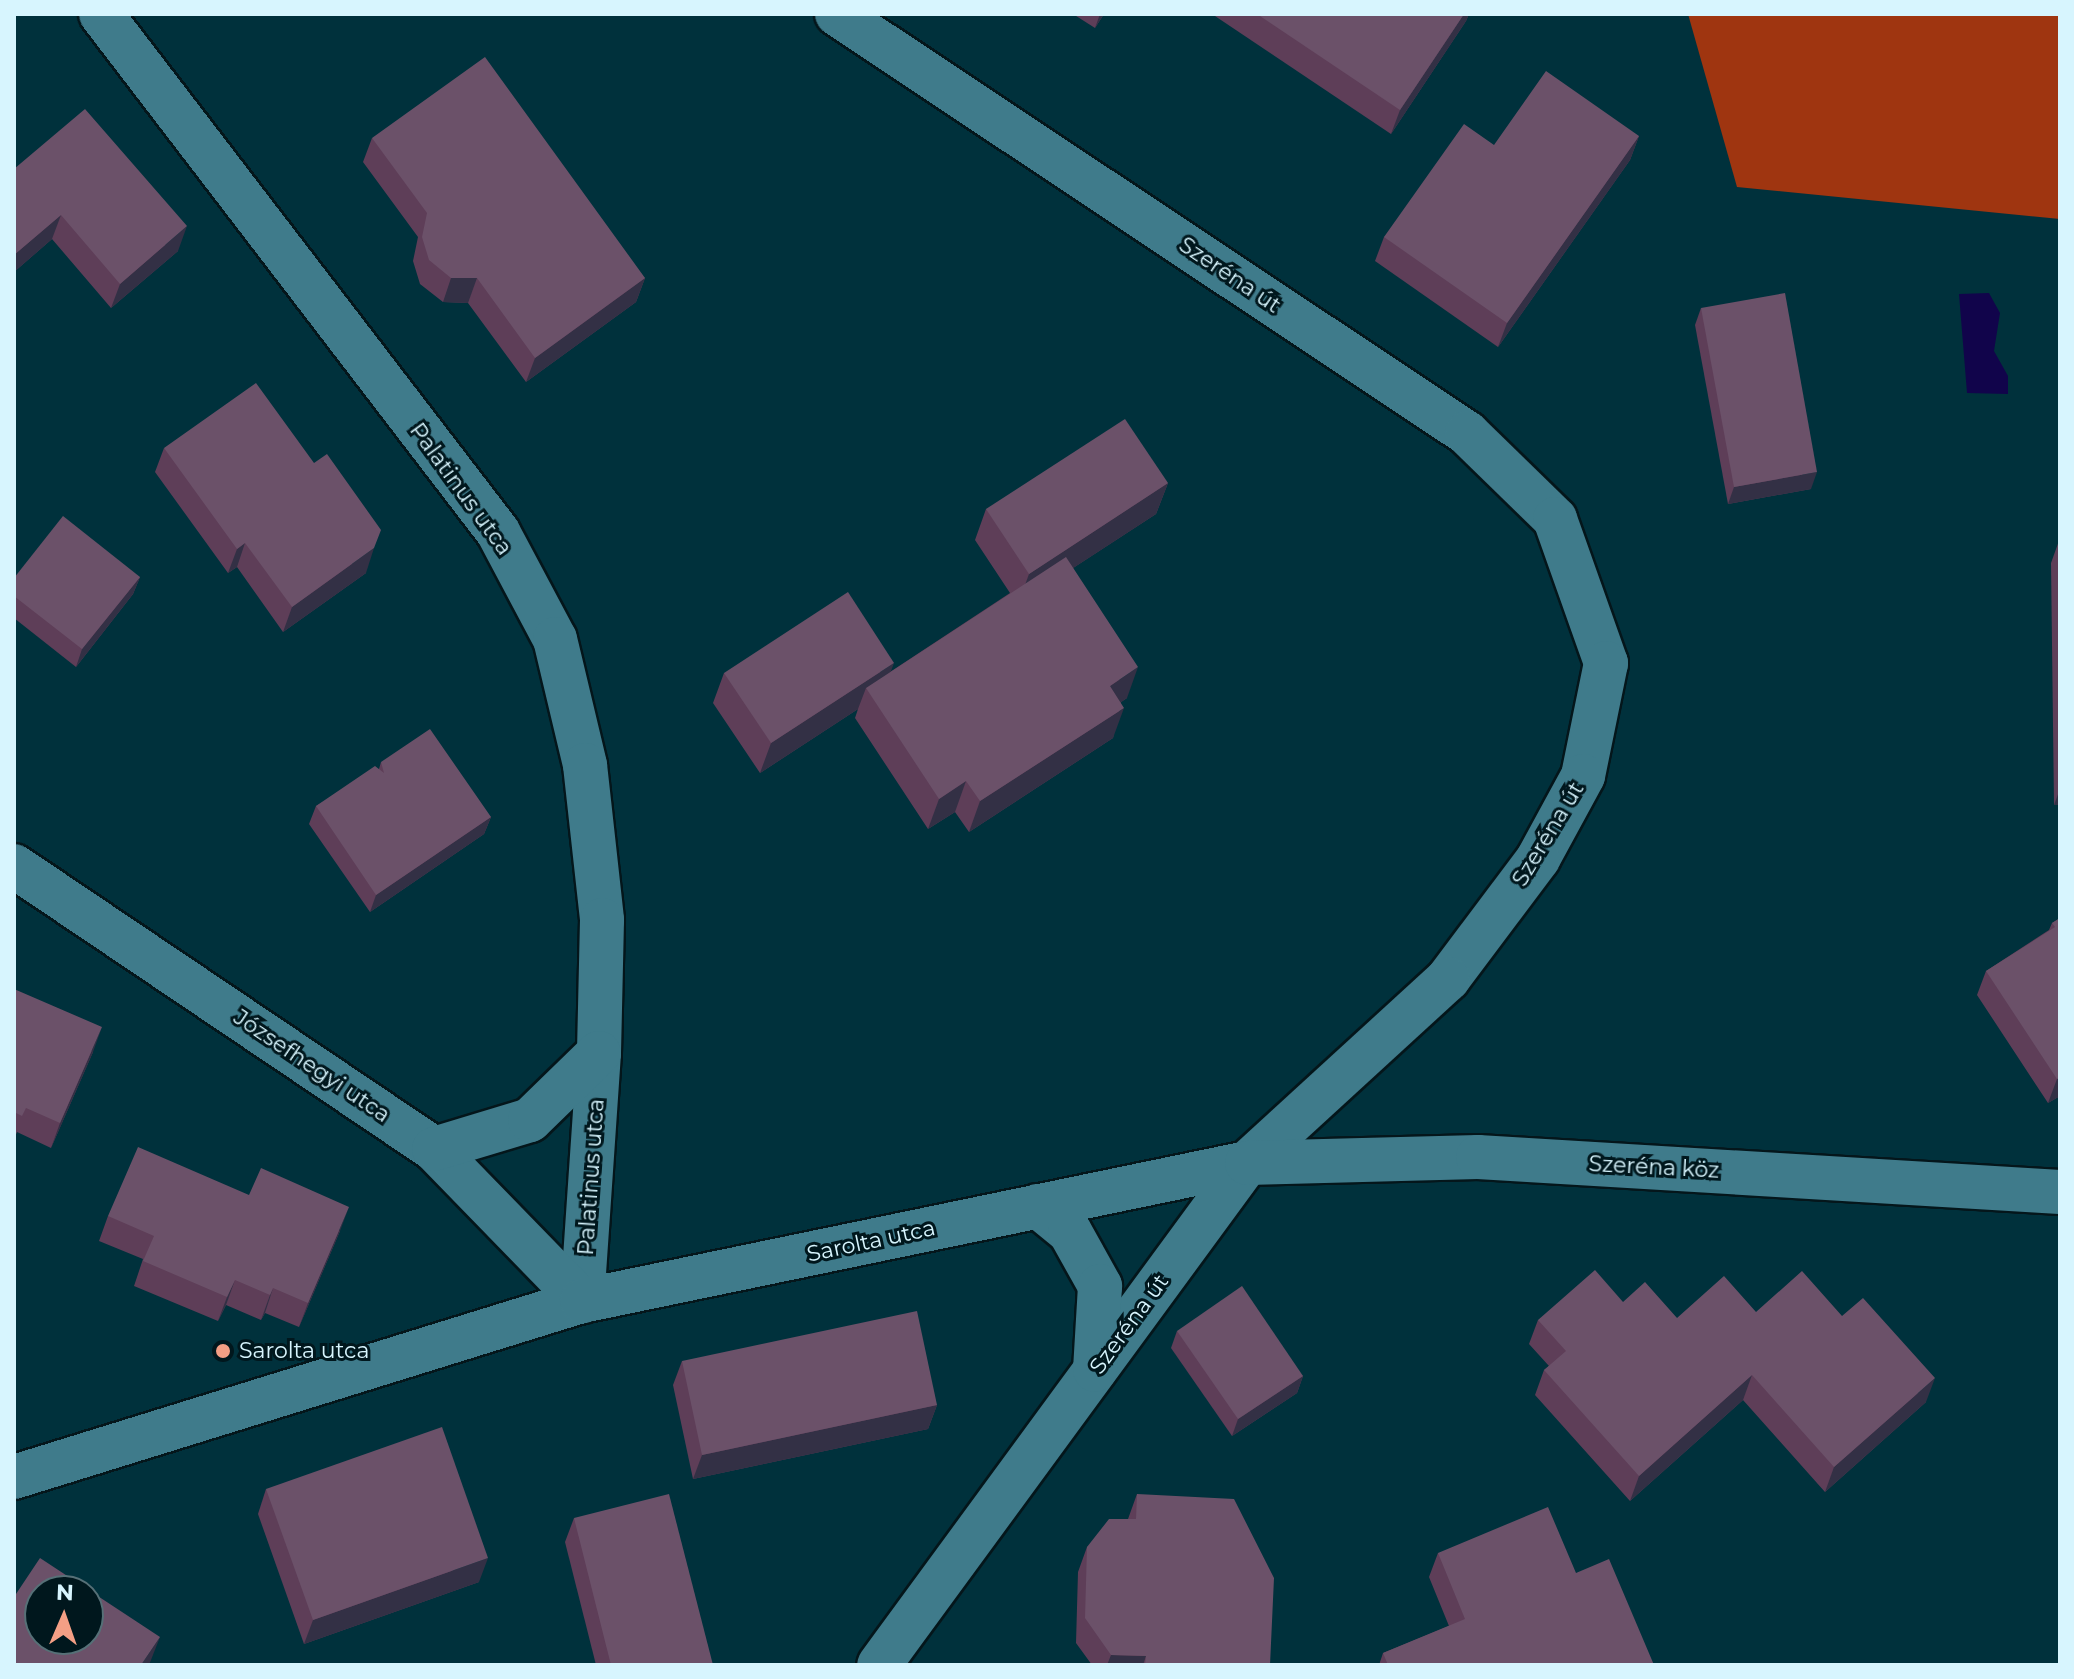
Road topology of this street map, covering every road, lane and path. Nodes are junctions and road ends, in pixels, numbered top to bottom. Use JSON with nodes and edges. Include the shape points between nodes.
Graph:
{"nodes":[{"id":1,"x":101,"y":14,"type":"edge"},
{"id":2,"x":837,"y":14,"type":"edge"},
{"id":3,"x":14,"y":866,"type":"edge"},
{"id":4,"x":599,"y":1053,"type":"junction"},
{"id":5,"x":434,"y":1149,"type":"junction"},
{"id":6,"x":1247,"y":1163,"type":"junction"},
{"id":7,"x":2060,"y":1192,"type":"edge"},
{"id":8,"x":1038,"y":1206,"type":"junction"},
{"id":9,"x":582,"y":1301,"type":"junction"},
{"id":10,"x":1095,"y":1370,"type":"junction"},
{"id":11,"x":14,"y":1477,"type":"edge"},
{"id":12,"x":879,"y":1665,"type":"edge"}],
"edges":[{"from":1,"to":4,"type":"street","name":"Palatinus utca","via":[[498,532],[555,639],[585,765],[602,920]]},
{"from":2,"to":6,"type":"street","name":"Szeréna út","via":[[1467,433],[1555,519],[1606,663],[1583,776],[1538,859],[1448,979]]},
{"from":3,"to":5,"type":"street","name":"Józsefhegyi utca"},
{"from":4,"to":5,"type":"street","name":"Palatinus utca","via":[[530,1120]]},
{"from":4,"to":9,"type":"street","name":"Palatinus utca"},
{"from":5,"to":9,"type":"street","name":"Józsefhegyi utca"},
{"from":6,"to":7,"type":"street","name":"Szeréna köz","via":[[1478,1157]]},
{"from":6,"to":8,"type":"street","name":"Sarolta utca"},
{"from":6,"to":10,"type":"street","name":"Szeréna út"},
{"from":8,"to":9,"type":"street","name":"Sarolta utca"},
{"from":8,"to":10,"type":"street","via":[[1070,1232],[1100,1286]]},
{"from":9,"to":11,"type":"street","name":"Sarolta utca"},
{"from":10,"to":12,"type":"street","name":"Szeréna út"}]}
